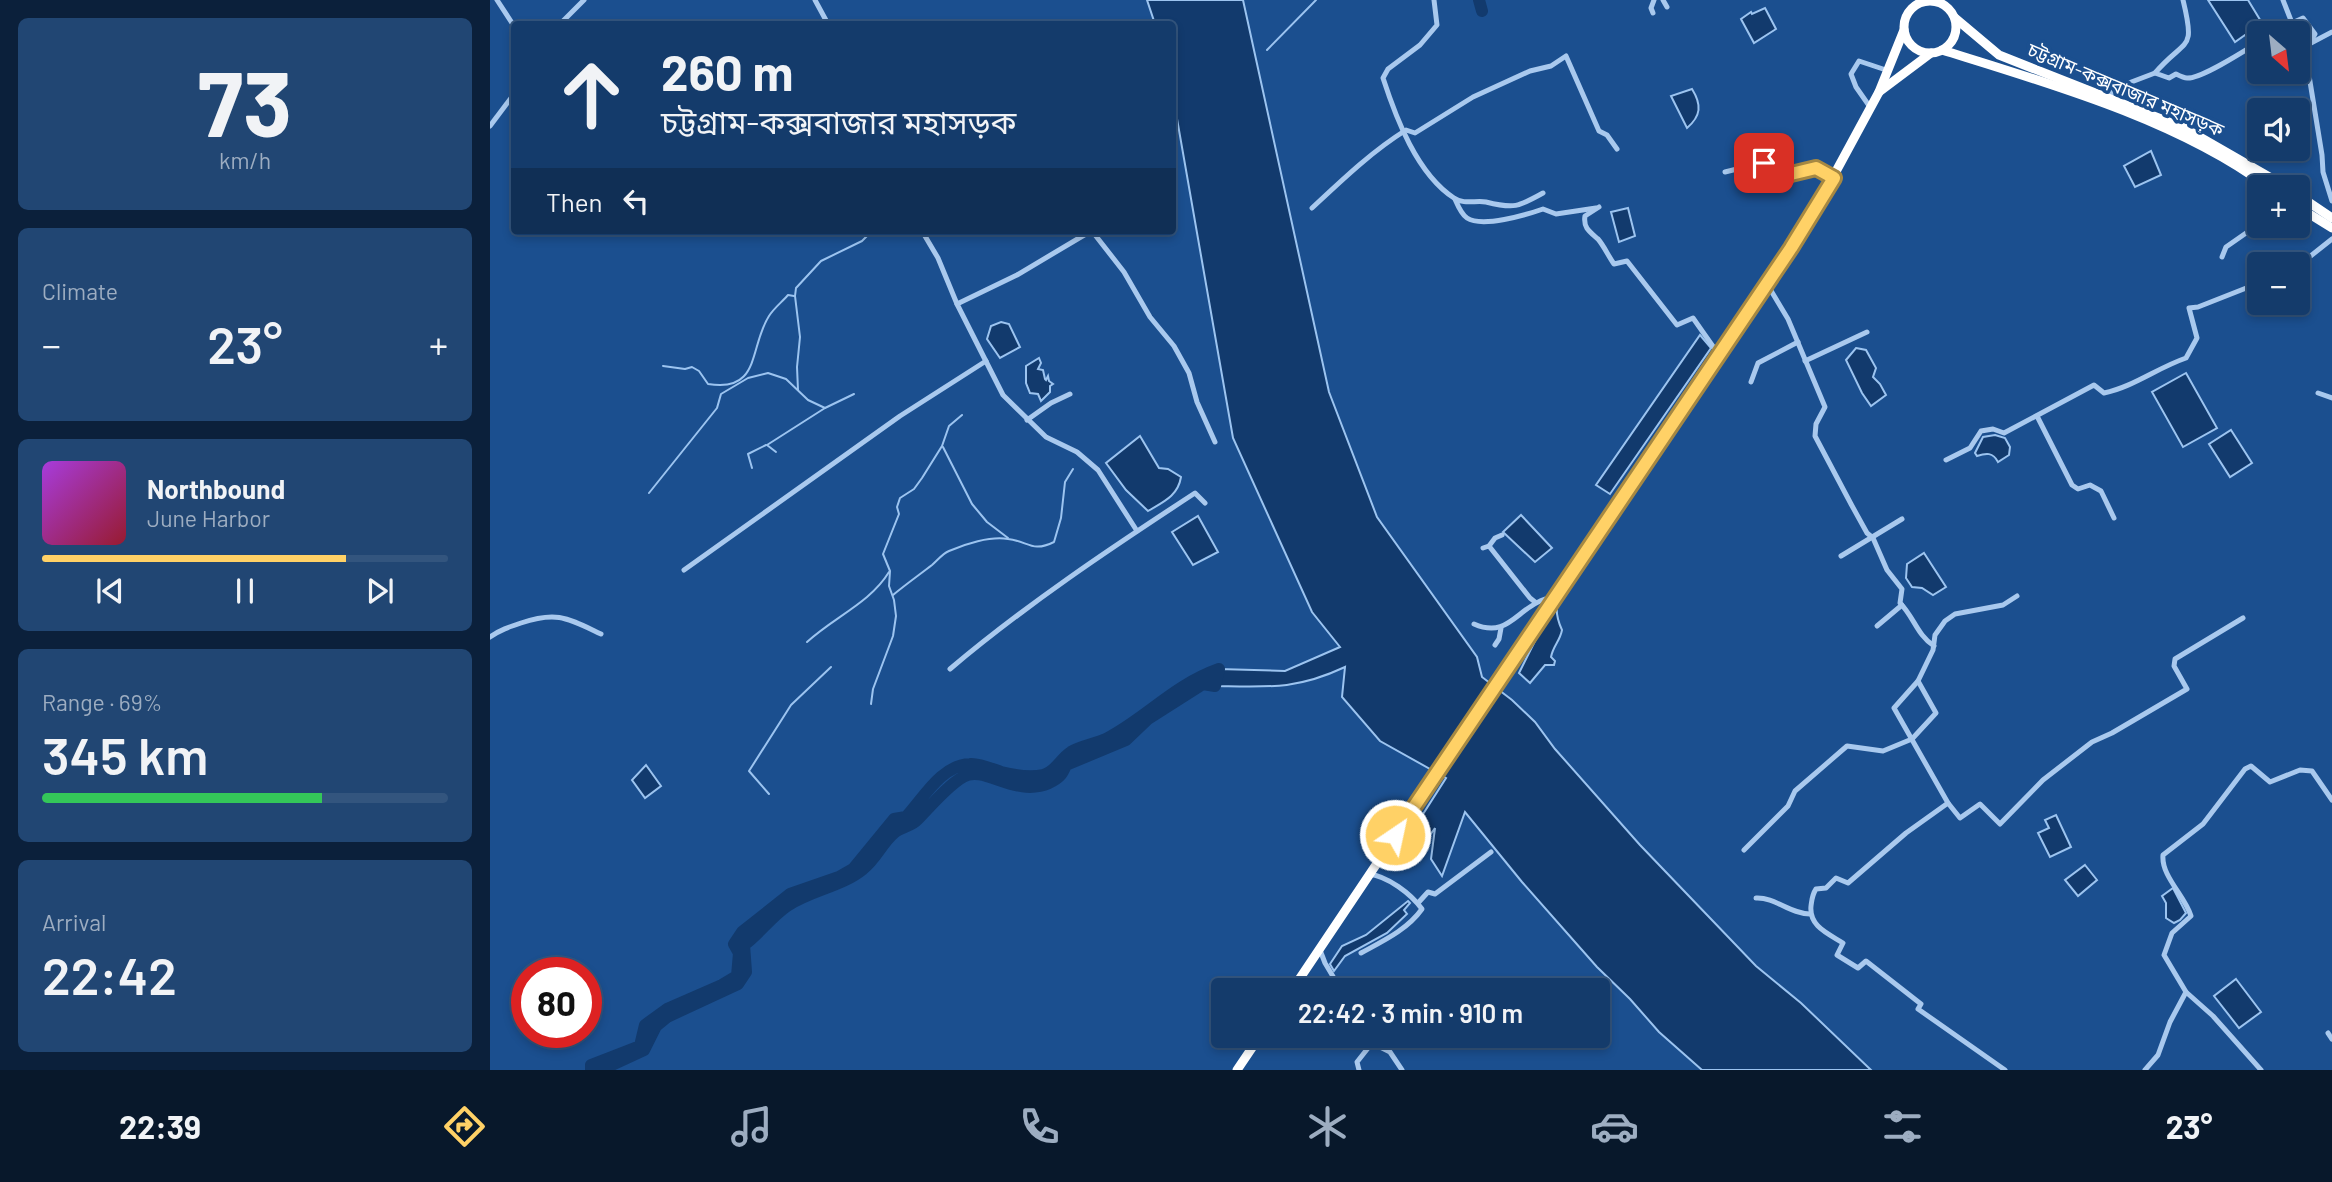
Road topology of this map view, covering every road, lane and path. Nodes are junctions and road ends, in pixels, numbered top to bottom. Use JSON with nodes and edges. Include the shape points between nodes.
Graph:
{"nodes":[{"id":1,"x":497,"y":0,"type":"edge"},
{"id":2,"x":584,"y":0,"type":"edge"},
{"id":3,"x":814,"y":0,"type":"edge"},
{"id":4,"x":1433,"y":0,"type":"edge"},
{"id":5,"x":1654,"y":0,"type":"edge"},
{"id":6,"x":1663,"y":0,"type":"edge"},
{"id":7,"x":2183,"y":0,"type":"edge"},
{"id":8,"x":2284,"y":0,"type":"edge"},
{"id":9,"x":1915,"y":3,"type":"edge"},
{"id":10,"x":1947,"y":3,"type":"edge"},
{"id":11,"x":1667,"y":7,"type":"dead end"},
{"id":12,"x":1653,"y":13,"type":"dead end"},
{"id":13,"x":1955,"y":18,"type":"junction"},
{"id":14,"x":511,"y":21,"type":"edge"},
{"id":15,"x":562,"y":21,"type":"edge"},
{"id":16,"x":826,"y":21,"type":"edge"},
{"id":17,"x":2291,"y":21,"type":"edge"},
{"id":18,"x":2310,"y":27,"type":"edge"},
{"id":19,"x":1904,"y":30,"type":"junction"},
{"id":20,"x":2332,"y":32,"type":"edge"},
{"id":21,"x":2310,"y":42,"type":"edge"},
{"id":22,"x":2310,"y":44,"type":"edge"},
{"id":23,"x":1942,"y":50,"type":"junction"},
{"id":24,"x":2247,"y":50,"type":"edge"},
{"id":25,"x":1931,"y":53,"type":"junction"},
{"id":26,"x":1886,"y":70,"type":"junction"},
{"id":27,"x":2155,"y":73,"type":"junction"},
{"id":28,"x":2310,"y":82,"type":"edge"},
{"id":29,"x":1879,"y":92,"type":"junction"},
{"id":30,"x":511,"y":98,"type":"edge"},
{"id":31,"x":2110,"y":98,"type":"junction"},
{"id":32,"x":1870,"y":107,"type":"junction"},
{"id":33,"x":490,"y":125,"type":"edge"},
{"id":34,"x":1404,"y":131,"type":"junction"},
{"id":35,"x":1617,"y":149,"type":"dead end"},
{"id":36,"x":1725,"y":172,"type":"dead end"},
{"id":37,"x":2248,"y":175,"type":"edge"},
{"id":38,"x":2266,"y":175,"type":"edge"},
{"id":39,"x":1834,"y":178,"type":"junction"},
{"id":40,"x":1543,"y":193,"type":"dead end"},
{"id":41,"x":1455,"y":199,"type":"junction"},
{"id":42,"x":2332,"y":201,"type":"edge"},
{"id":43,"x":2310,"y":202,"type":"edge"},
{"id":44,"x":1312,"y":208,"type":"dead end"},
{"id":45,"x":2310,"y":214,"type":"edge"},
{"id":46,"x":2332,"y":218,"type":"edge"},
{"id":47,"x":2332,"y":228,"type":"edge"},
{"id":48,"x":2247,"y":232,"type":"edge"},
{"id":49,"x":924,"y":235,"type":"edge"},
{"id":50,"x":1085,"y":235,"type":"edge"},
{"id":51,"x":1095,"y":235,"type":"edge"},
{"id":52,"x":2332,"y":239,"type":"edge"},
{"id":53,"x":2310,"y":256,"type":"edge"},
{"id":54,"x":2222,"y":257,"type":"dead end"},
{"id":55,"x":1767,"y":284,"type":"junction"},
{"id":56,"x":2247,"y":288,"type":"edge"},
{"id":57,"x":957,"y":304,"type":"junction"},
{"id":58,"x":1867,"y":332,"type":"dead end"},
{"id":59,"x":1798,"y":342,"type":"junction"},
{"id":60,"x":1719,"y":355,"type":"junction"},
{"id":61,"x":986,"y":360,"type":"junction"},
{"id":62,"x":1805,"y":361,"type":"junction"},
{"id":63,"x":1751,"y":382,"type":"dead end"},
{"id":64,"x":2318,"y":393,"type":"dead end"},
{"id":65,"x":1070,"y":394,"type":"dead end"},
{"id":66,"x":2332,"y":398,"type":"edge"},
{"id":67,"x":2037,"y":416,"type":"junction"},
{"id":68,"x":1027,"y":420,"type":"junction"},
{"id":69,"x":1214,"y":442,"type":"dead end"},
{"id":70,"x":1946,"y":460,"type":"dead end"},
{"id":71,"x":1205,"y":502,"type":"dead end"},
{"id":72,"x":2114,"y":518,"type":"dead end"},
{"id":73,"x":1902,"y":519,"type":"dead end"},
{"id":74,"x":1137,"y":531,"type":"junction"},
{"id":75,"x":1502,"y":534,"type":"dead end"},
{"id":76,"x":1873,"y":538,"type":"junction"},
{"id":77,"x":1489,"y":546,"type":"junction"},
{"id":78,"x":1482,"y":548,"type":"dead end"},
{"id":79,"x":1841,"y":556,"type":"dead end"},
{"id":80,"x":684,"y":570,"type":"dead end"},
{"id":81,"x":1909,"y":588,"type":"dead end"},
{"id":82,"x":1902,"y":589,"type":"junction"},
{"id":83,"x":2017,"y":596,"type":"dead end"},
{"id":84,"x":1535,"y":602,"type":"junction"},
{"id":85,"x":1552,"y":602,"type":"junction"},
{"id":86,"x":1902,"y":605,"type":"junction"},
{"id":87,"x":2243,"y":618,"type":"dead end"},
{"id":88,"x":1474,"y":624,"type":"dead end"},
{"id":89,"x":1877,"y":626,"type":"dead end"},
{"id":90,"x":1501,"y":628,"type":"junction"},
{"id":91,"x":601,"y":634,"type":"dead end"},
{"id":92,"x":490,"y":637,"type":"edge"},
{"id":93,"x":1495,"y":645,"type":"dead end"},
{"id":94,"x":1934,"y":646,"type":"junction"},
{"id":95,"x":950,"y":668,"type":"dead end"},
{"id":96,"x":1918,"y":681,"type":"junction"},
{"id":97,"x":1912,"y":739,"type":"junction"},
{"id":98,"x":2332,"y":800,"type":"edge"},
{"id":99,"x":1948,"y":803,"type":"junction"},
{"id":100,"x":1744,"y":850,"type":"dead end"},
{"id":101,"x":1491,"y":852,"type":"dead end"},
{"id":102,"x":1368,"y":874,"type":"junction"},
{"id":103,"x":1756,"y":898,"type":"dead end"},
{"id":104,"x":1418,"y":903,"type":"junction"},
{"id":105,"x":1810,"y":914,"type":"junction"},
{"id":106,"x":1320,"y":950,"type":"junction"},
{"id":107,"x":1361,"y":953,"type":"dead end"},
{"id":108,"x":1300,"y":978,"type":"edge"},
{"id":109,"x":1334,"y":978,"type":"edge"},
{"id":110,"x":2186,"y":992,"type":"junction"},
{"id":111,"x":2328,"y":1033,"type":"dead end"},
{"id":112,"x":2332,"y":1039,"type":"edge"},
{"id":113,"x":1252,"y":1048,"type":"edge"},
{"id":114,"x":1368,"y":1048,"type":"edge"},
{"id":115,"x":1382,"y":1048,"type":"edge"},
{"id":116,"x":1237,"y":1070,"type":"edge"},
{"id":117,"x":1359,"y":1070,"type":"edge"},
{"id":118,"x":1402,"y":1070,"type":"edge"},
{"id":119,"x":2005,"y":1070,"type":"edge"},
{"id":120,"x":2145,"y":1070,"type":"edge"},
{"id":121,"x":2261,"y":1070,"type":"edge"}],
"edges":[{"from":1,"to":14,"type":"street"},
{"from":2,"to":15,"type":"street"},
{"from":3,"to":16,"type":"street"},
{"from":4,"to":34,"type":"street","via":[[1437,25],[1383,78]]},
{"from":5,"to":12,"type":"street"},
{"from":6,"to":11,"type":"street"},
{"from":7,"to":27,"type":"street","via":[[2190,27],[2188,42]]},
{"from":8,"to":17,"type":"street"},
{"from":9,"to":10,"type":"highway"},
{"from":9,"to":19,"type":"highway"},
{"from":10,"to":13,"type":"highway"},
{"from":13,"to":23,"type":"highway","via":[[1955,37]]},
{"from":13,"to":31,"type":"highway","name":"চট্টগ্রাম-কক্সবাজার মহাসড়ক","via":[[1999,55]]},
{"from":18,"to":21,"type":"street","via":[[2315,34]]},
{"from":19,"to":25,"type":"highway","via":[[1913,47]]},
{"from":19,"to":26,"type":"highway"},
{"from":20,"to":22,"type":"street"},
{"from":23,"to":25,"type":"highway"},
{"from":23,"to":37,"type":"highway","name":"চট্টগ্রাম-কক্সবাজার মহাসড়ক","via":[[2066,90],[2165,130]]},
{"from":24,"to":27,"type":"street","via":[[2197,76],[2169,78]]},
{"from":25,"to":29,"type":"highway"},
{"from":26,"to":29,"type":"highway"},
{"from":26,"to":32,"type":"street","via":[[1859,61],[1851,74]]},
{"from":27,"to":31,"type":"street","via":[[2113,89]]},
{"from":28,"to":42,"type":"street","via":[[2323,172]]},
{"from":29,"to":32,"type":"highway"},
{"from":30,"to":33,"type":"street"},
{"from":31,"to":38,"type":"highway","name":"চট্টগ্রাম-কক্সবাজার মহাসড়ক","via":[[2184,128]]},
{"from":32,"to":39,"type":"highway"},
{"from":34,"to":35,"type":"street","via":[[1415,134],[1473,97],[1566,56],[1599,131]]},
{"from":34,"to":41,"type":"street","via":[[1417,158]]},
{"from":34,"to":44,"type":"street","via":[[1353,169]]},
{"from":36,"to":39,"type":"street","via":[[1764,163],[1791,174],[1816,168]]},
{"from":39,"to":55,"type":"highway"},
{"from":40,"to":41,"type":"street","via":[[1507,208]]},
{"from":41,"to":60,"type":"street","via":[[1470,220],[1513,219],[1543,209],[1556,214],[1599,207],[1585,216],[1584,222],[1614,264],[1627,261],[1677,325],[1693,318]]},
{"from":43,"to":46,"type":"highway"},
{"from":45,"to":47,"type":"highway"},
{"from":48,"to":54,"type":"street","via":[[2226,247]]},
{"from":49,"to":57,"type":"street"},
{"from":50,"to":57,"type":"street"},
{"from":51,"to":69,"type":"street","via":[[1174,346]]},
{"from":52,"to":53,"type":"street"},
{"from":55,"to":59,"type":"street"},
{"from":55,"to":60,"type":"highway"},
{"from":56,"to":67,"type":"street","via":[[2189,308],[2197,338],[2186,358],[2123,389],[2104,393],[2094,385]]},
{"from":57,"to":61,"type":"street"},
{"from":58,"to":62,"type":"street"},
{"from":59,"to":62,"type":"street"},
{"from":59,"to":63,"type":"street","via":[[1758,363]]},
{"from":60,"to":85,"type":"highway"},
{"from":61,"to":68,"type":"street","via":[[1003,395]]},
{"from":61,"to":80,"type":"street"},
{"from":62,"to":76,"type":"street","via":[[1825,407],[1815,436]]},
{"from":64,"to":66,"type":"street"},
{"from":65,"to":68,"type":"street"},
{"from":67,"to":70,"type":"street","via":[[2004,433],[1981,431],[1970,449]]},
{"from":67,"to":72,"type":"street","via":[[2072,485],[2078,489],[2090,485],[2101,491]]},
{"from":68,"to":74,"type":"street","via":[[1098,470]]},
{"from":71,"to":74,"type":"street","via":[[1195,493]]},
{"from":73,"to":76,"type":"street"},
{"from":74,"to":95,"type":"street"},
{"from":75,"to":77,"type":"street"},
{"from":76,"to":79,"type":"street"},
{"from":76,"to":82,"type":"street"},
{"from":77,"to":78,"type":"street"},
{"from":77,"to":84,"type":"street"},
{"from":81,"to":82,"type":"street"},
{"from":82,"to":86,"type":"street"},
{"from":83,"to":94,"type":"street","via":[[2003,605],[1955,614],[1935,635]]},
{"from":84,"to":85,"type":"street"},
{"from":84,"to":90,"type":"street"},
{"from":85,"to":102,"type":"highway"},
{"from":86,"to":89,"type":"street"},
{"from":86,"to":94,"type":"street","via":[[1919,633]]},
{"from":87,"to":99,"type":"street","via":[[2175,659],[2187,690],[2092,742],[2043,780],[2000,824],[1980,804],[1960,818]]},
{"from":88,"to":90,"type":"street","via":[[1488,630]]},
{"from":90,"to":93,"type":"street"},
{"from":91,"to":92,"type":"street","via":[[545,615]]},
{"from":94,"to":96,"type":"street"},
{"from":96,"to":97,"type":"street","via":[[1894,708]]},
{"from":96,"to":97,"type":"street","via":[[1936,713]]},
{"from":97,"to":99,"type":"street"},
{"from":97,"to":100,"type":"street","via":[[1881,751],[1847,746],[1795,791],[1792,802]]},
{"from":98,"to":110,"type":"street","via":[[2312,771],[2300,770],[2270,782],[2251,766],[2203,824],[2163,855],[2162,864],[2191,916],[2172,933],[2164,955]]},
{"from":99,"to":105,"type":"street","via":[[1906,832],[1848,883],[1836,878],[1826,888],[1816,889]]},
{"from":101,"to":104,"type":"street","via":[[1435,894],[1427,892]]},
{"from":102,"to":104,"type":"street","via":[[1380,875]]},
{"from":102,"to":106,"type":"highway"},
{"from":103,"to":105,"type":"street"},
{"from":104,"to":107,"type":"street","via":[[1422,909],[1415,920]]},
{"from":105,"to":119,"type":"street","via":[[1815,926],[1843,943],[1837,955],[1858,968],[1866,961],[1921,1004],[1918,1009]]},
{"from":106,"to":108,"type":"highway"},
{"from":106,"to":109,"type":"street"},
{"from":110,"to":120,"type":"street","via":[[2158,1055]]},
{"from":110,"to":121,"type":"street"},
{"from":111,"to":112,"type":"street"},
{"from":113,"to":116,"type":"highway"},
{"from":114,"to":117,"type":"street","via":[[1357,1062]]},
{"from":115,"to":118,"type":"street"}]}
